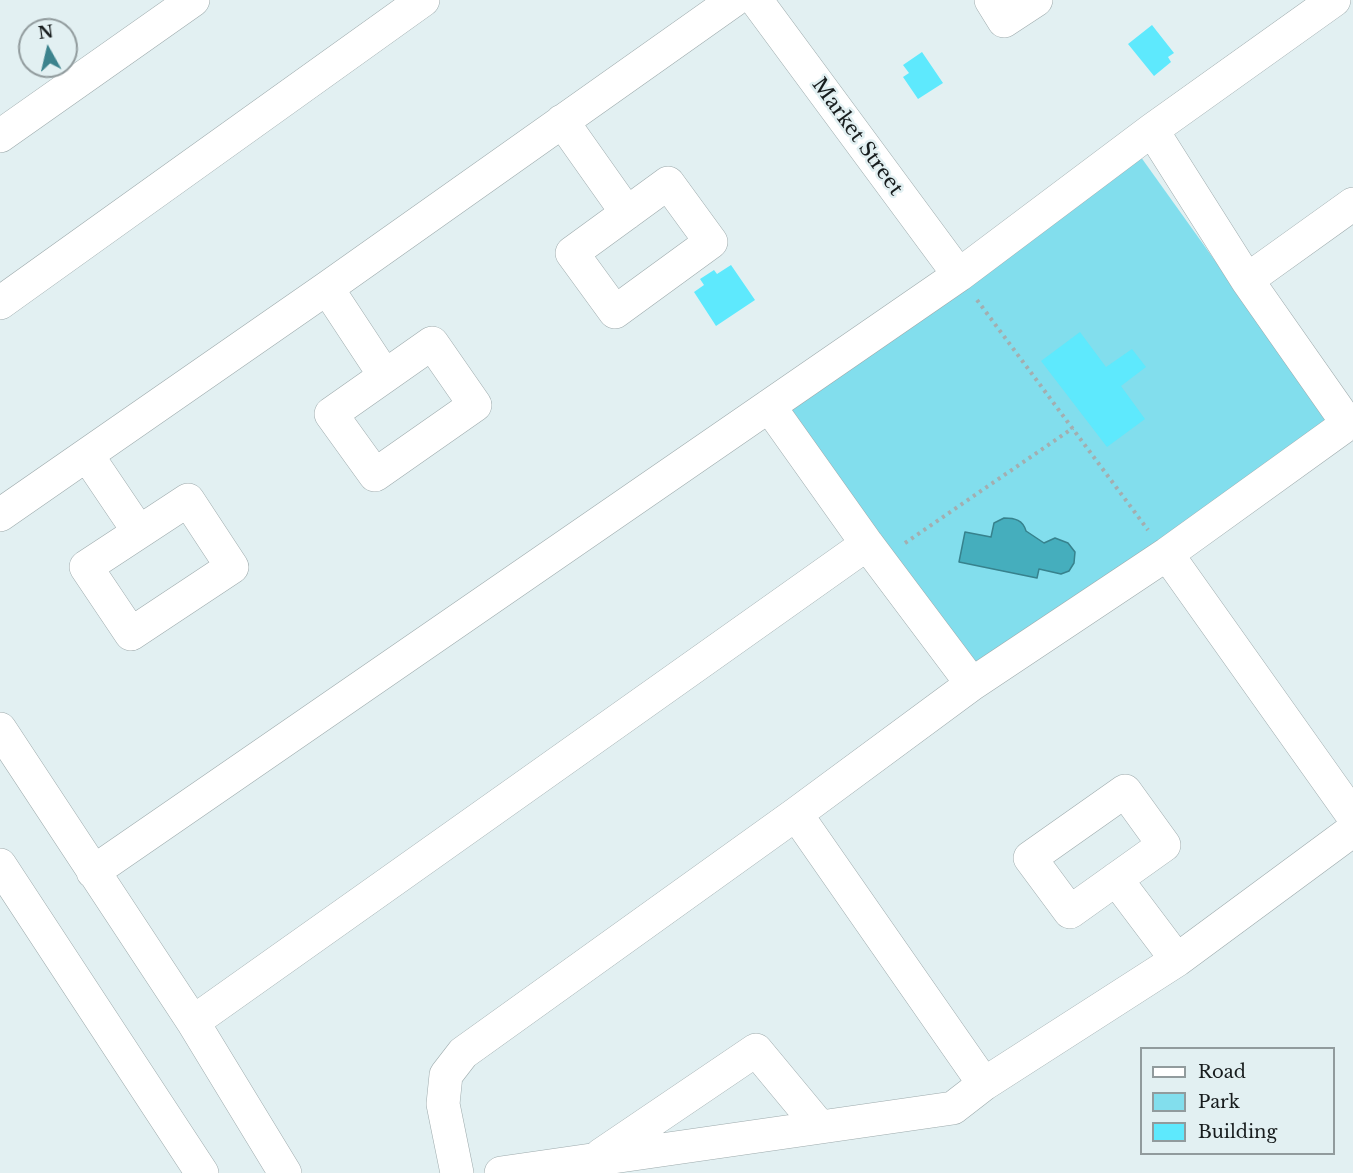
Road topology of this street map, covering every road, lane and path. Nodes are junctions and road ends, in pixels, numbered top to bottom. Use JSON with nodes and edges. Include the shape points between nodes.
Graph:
{"nodes":[{"id":1,"x":193,"y":0,"type":"edge"},
{"id":2,"x":423,"y":0,"type":"edge"},
{"id":3,"x":734,"y":0,"type":"edge"},
{"id":4,"x":756,"y":0,"type":"edge"},
{"id":5,"x":991,"y":0,"type":"edge"},
{"id":6,"x":1036,"y":0,"type":"edge"},
{"id":7,"x":1334,"y":0,"type":"edge"},
{"id":8,"x":562,"y":121,"type":"junction"},
{"id":9,"x":1152,"y":130,"type":"junction"},
{"id":10,"x":0,"y":136,"type":"edge"},
{"id":11,"x":1353,"y":204,"type":"edge"},
{"id":12,"x":627,"y":213,"type":"dead end"},
{"id":13,"x":958,"y":275,"type":"junction"},
{"id":14,"x":1247,"y":280,"type":"junction"},
{"id":15,"x":327,"y":288,"type":"junction"},
{"id":16,"x":3,"y":296,"type":"edge"},
{"id":17,"x":385,"y":376,"type":"dead end"},
{"id":18,"x":770,"y":406,"type":"junction"},
{"id":19,"x":1350,"y":422,"type":"edge"},
{"id":20,"x":1073,"y":428,"type":"junction"},
{"id":21,"x":87,"y":454,"type":"junction"},
{"id":22,"x":0,"y":515,"type":"edge"},
{"id":23,"x":139,"y":532,"type":"dead end"},
{"id":24,"x":873,"y":552,"type":"junction"},
{"id":25,"x":1167,"y":554,"type":"junction"},
{"id":26,"x":972,"y":684,"type":"junction"},
{"id":27,"x":0,"y":729,"type":"edge"},
{"id":28,"x":796,"y":814,"type":"junction"},
{"id":29,"x":1353,"y":816,"type":"edge"},
{"id":30,"x":1353,"y":830,"type":"edge"},
{"id":31,"x":0,"y":865,"type":"edge"},
{"id":32,"x":93,"y":872,"type":"junction"},
{"id":33,"x":1116,"y":879,"type":"dead end"},
{"id":34,"x":1177,"y":960,"type":"junction"},
{"id":35,"x":193,"y":1022,"type":"junction"},
{"id":36,"x":984,"y":1084,"type":"junction"},
{"id":37,"x":819,"y":1126,"type":"junction"},
{"id":38,"x":592,"y":1161,"type":"junction"},
{"id":39,"x":202,"y":1173,"type":"edge"},
{"id":40,"x":285,"y":1173,"type":"edge"},
{"id":41,"x":457,"y":1173,"type":"edge"},
{"id":42,"x":501,"y":1173,"type":"edge"}],
"edges":[{"from":1,"to":10,"type":"street"},
{"from":2,"to":16,"type":"street"},
{"from":3,"to":8,"type":"street"},
{"from":4,"to":13,"type":"street","name":"Market Street"},
{"from":5,"to":6,"type":"street","via":[[1004,21]]},
{"from":7,"to":9,"type":"street"},
{"from":8,"to":12,"type":"street"},
{"from":8,"to":15,"type":"street"},
{"from":9,"to":13,"type":"street"},
{"from":9,"to":14,"type":"street"},
{"from":11,"to":14,"type":"street"},
{"from":13,"to":18,"type":"street"},
{"from":13,"to":20,"type":"path"},
{"from":14,"to":19,"type":"street"},
{"from":15,"to":17,"type":"street"},
{"from":15,"to":21,"type":"street"},
{"from":18,"to":24,"type":"street"},
{"from":18,"to":32,"type":"street"},
{"from":19,"to":25,"type":"street"},
{"from":20,"to":24,"type":"path"},
{"from":20,"to":25,"type":"path"},
{"from":21,"to":22,"type":"street"},
{"from":21,"to":23,"type":"street"},
{"from":24,"to":26,"type":"street"},
{"from":24,"to":35,"type":"street"},
{"from":25,"to":26,"type":"street"},
{"from":25,"to":29,"type":"street"},
{"from":26,"to":28,"type":"street"},
{"from":27,"to":32,"type":"street"},
{"from":28,"to":36,"type":"street"},
{"from":28,"to":41,"type":"street","via":[[463,1053],[446,1075],[443,1104]]},
{"from":30,"to":34,"type":"street"},
{"from":31,"to":39,"type":"street"},
{"from":32,"to":35,"type":"street"},
{"from":33,"to":34,"type":"street"},
{"from":34,"to":36,"type":"street"},
{"from":35,"to":40,"type":"street"},
{"from":36,"to":37,"type":"street","via":[[953,1108]]},
{"from":37,"to":38,"type":"street"},
{"from":37,"to":38,"type":"street","via":[[756,1050]]},
{"from":38,"to":42,"type":"street"}]}
